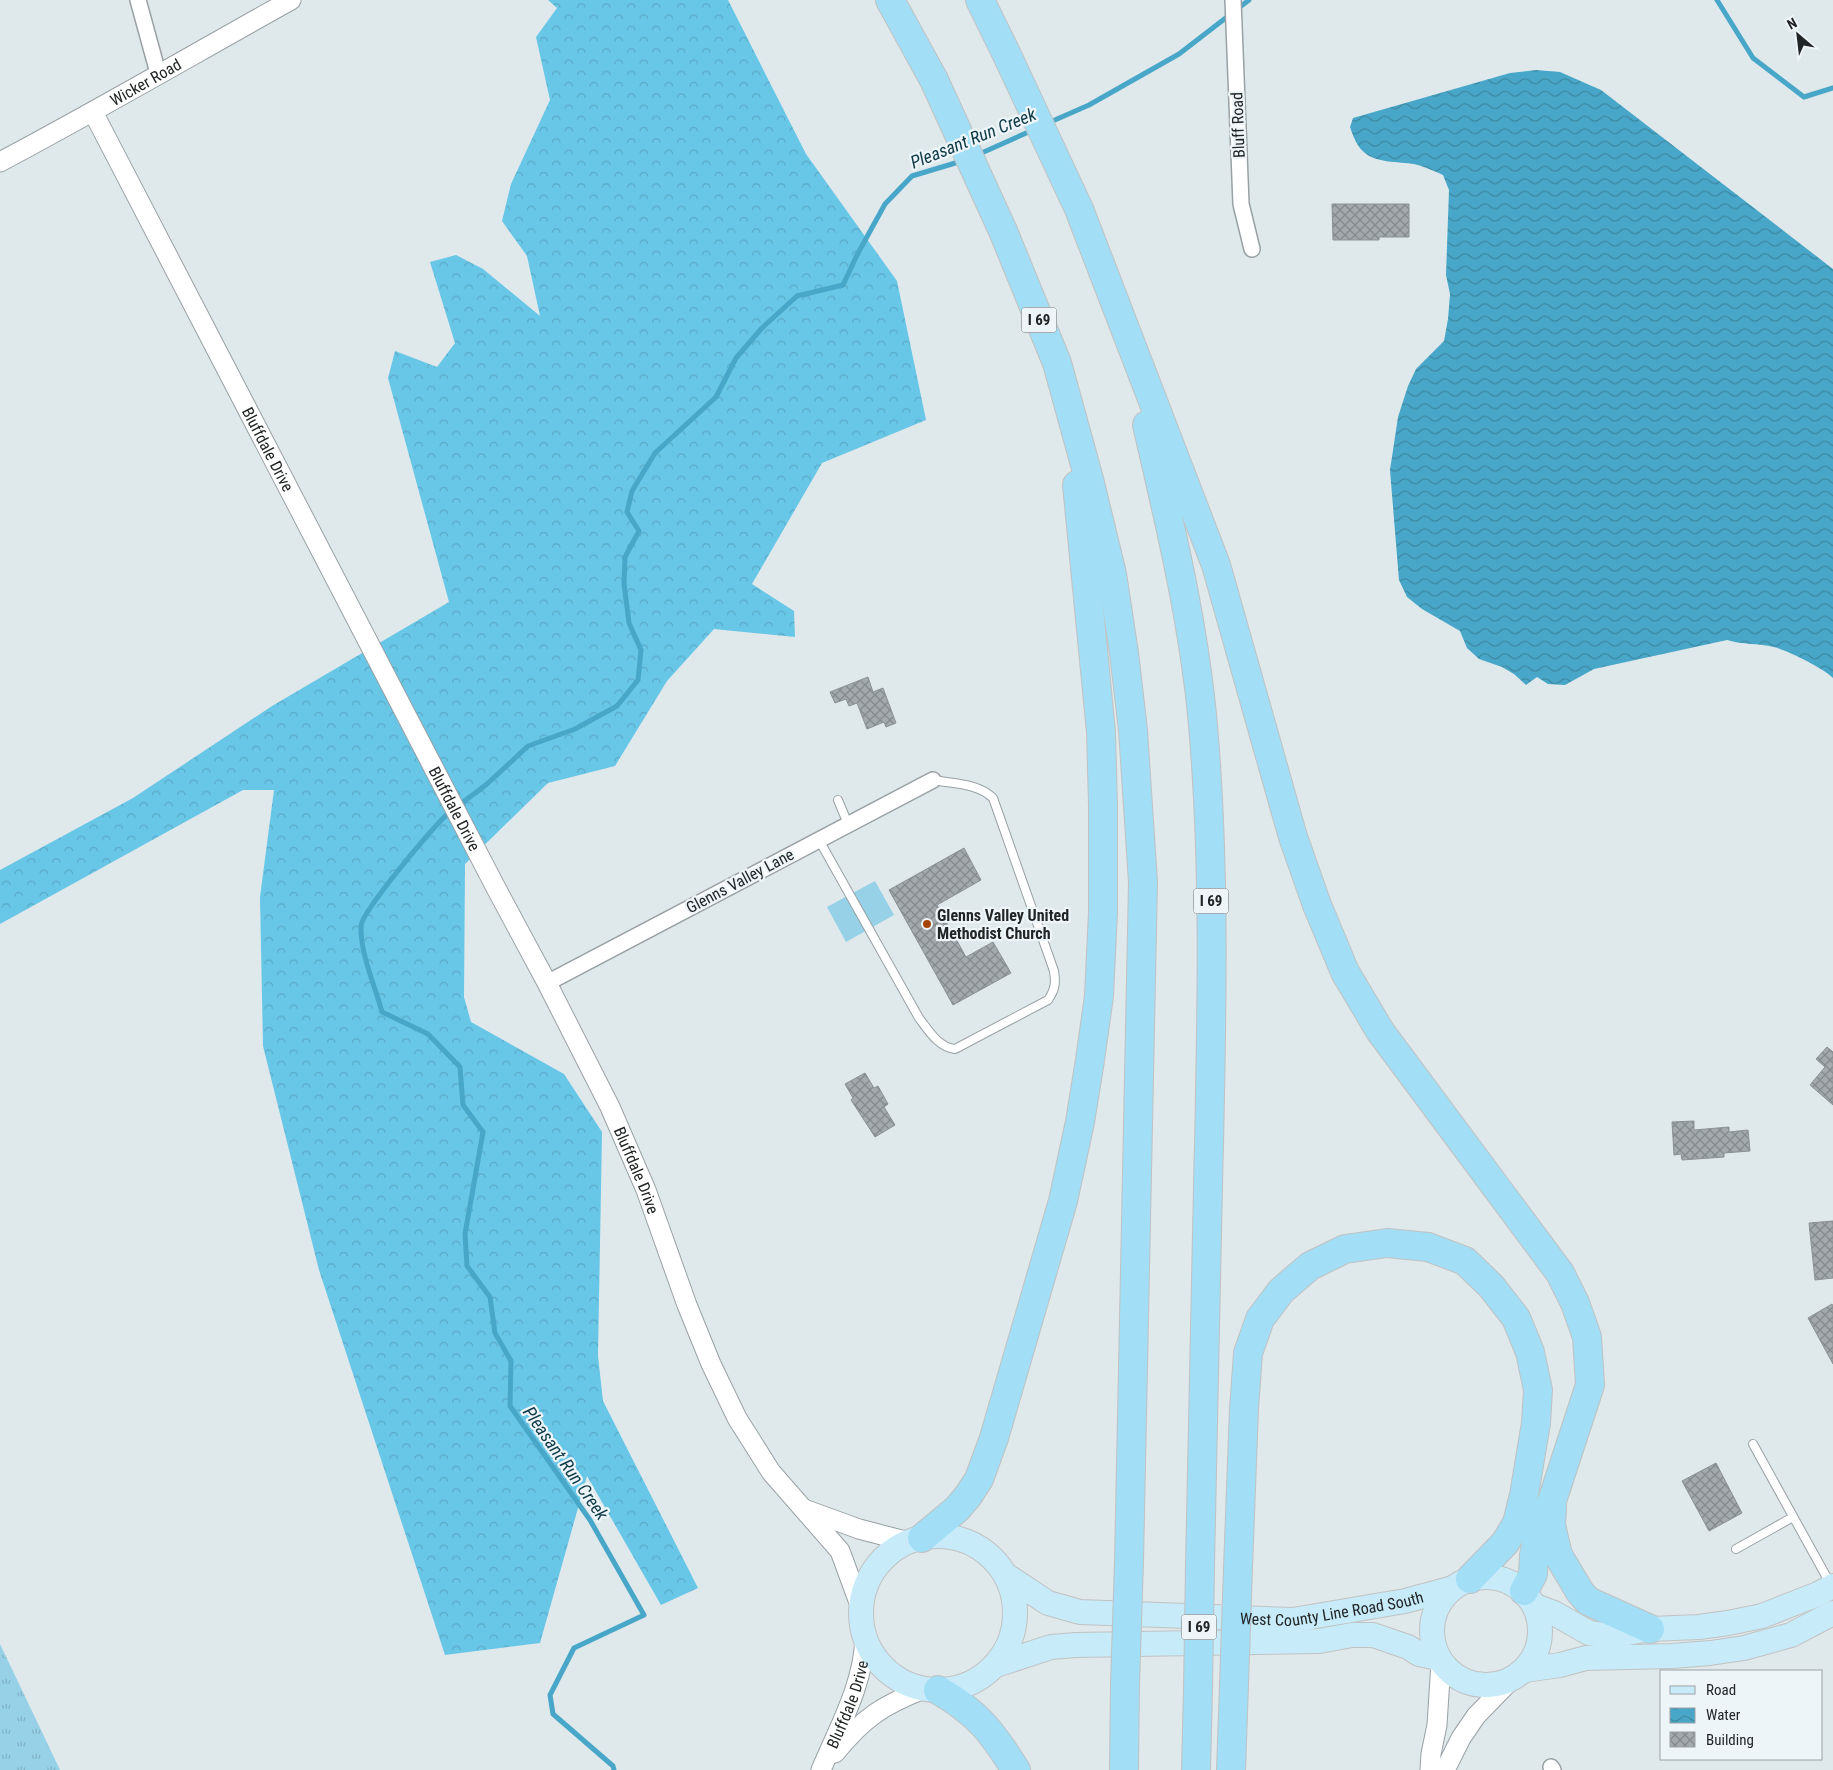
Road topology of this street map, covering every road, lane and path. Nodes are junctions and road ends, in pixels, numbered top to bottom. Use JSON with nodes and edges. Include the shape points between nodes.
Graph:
{"nodes":[{"id":1,"x":138,"y":0,"type":"edge"},
{"id":2,"x":291,"y":0,"type":"edge"},
{"id":3,"x":890,"y":0,"type":"edge"},
{"id":4,"x":980,"y":0,"type":"edge"},
{"id":5,"x":1233,"y":0,"type":"edge"},
{"id":6,"x":158,"y":73,"type":"junction"},
{"id":7,"x":93,"y":112,"type":"junction"},
{"id":8,"x":0,"y":162,"type":"edge"},
{"id":9,"x":1252,"y":249,"type":"dead end"},
{"id":10,"x":1096,"y":250,"type":"junction"},
{"id":11,"x":1070,"y":411,"type":"junction"},
{"id":12,"x":934,"y":780,"type":"joint"},
{"id":13,"x":838,"y":800,"type":"dead end"},
{"id":14,"x":848,"y":824,"type":"junction"},
{"id":15,"x":819,"y":840,"type":"junction"},
{"id":16,"x":547,"y":983,"type":"junction"},
{"id":17,"x":1753,"y":1444,"type":"dead end"},
{"id":18,"x":1552,"y":1501,"type":"junction"},
{"id":19,"x":802,"y":1509,"type":"junction"},
{"id":20,"x":1794,"y":1517,"type":"junction"},
{"id":21,"x":916,"y":1540,"type":"junction"},
{"id":22,"x":1736,"y":1549,"type":"dead end"},
{"id":23,"x":1007,"y":1576,"type":"junction"},
{"id":24,"x":1462,"y":1583,"type":"junction"},
{"id":25,"x":1833,"y":1587,"type":"edge"},
{"id":26,"x":1529,"y":1599,"type":"junction"},
{"id":27,"x":861,"y":1608,"type":"junction"},
{"id":28,"x":1833,"y":1613,"type":"edge"},
{"id":29,"x":1650,"y":1629,"type":"junction"},
{"id":30,"x":865,"y":1636,"type":"junction"},
{"id":31,"x":1440,"y":1660,"type":"junction"},
{"id":32,"x":996,"y":1665,"type":"junction"},
{"id":33,"x":1518,"y":1675,"type":"junction"},
{"id":34,"x":931,"y":1690,"type":"junction"},
{"id":35,"x":821,"y":1770,"type":"edge"},
{"id":36,"x":1016,"y":1770,"type":"edge"},
{"id":37,"x":1124,"y":1770,"type":"edge"},
{"id":38,"x":1196,"y":1770,"type":"edge"},
{"id":39,"x":1231,"y":1770,"type":"edge"},
{"id":40,"x":1430,"y":1770,"type":"edge"},
{"id":41,"x":1445,"y":1770,"type":"edge"}],
"edges":[{"from":1,"to":6,"type":"street"},
{"from":2,"to":6,"type":"street","name":"Wicker Road"},
{"from":3,"to":11,"type":"highway","number":"I 69","via":[[934,80],[1003,231],[1057,363]]},
{"from":4,"to":10,"type":"highway","number":"I 69","via":[[1071,190]]},
{"from":5,"to":9,"type":"street","name":"Bluff Road","via":[[1241,204]]},
{"from":6,"to":7,"type":"street","name":"Wicker Road"},
{"from":7,"to":8,"type":"street","name":"Wicker Road"},
{"from":7,"to":16,"type":"street","name":"Bluffdale Drive"},
{"from":10,"to":18,"type":"highway","via":[[1216,565],[1293,837],[1345,972],[1380,1031],[1541,1246],[1575,1303],[1587,1337],[1590,1385]]},
{"from":10,"to":38,"type":"highway","number":"I 69","bridge":true,"via":[[1145,416],[1180,571],[1194,648],[1210,814],[1212,986]]},
{"from":11,"to":21,"type":"highway","via":[[1101,732],[1103,912],[1097,1006],[1080,1122],[1063,1201],[994,1438],[979,1479],[968,1496],[957,1509]]},
{"from":11,"to":37,"type":"highway","number":"I 69","bridge":true,"via":[[1112,574],[1129,691],[1140,816],[1143,892]]},
{"from":12,"to":14,"type":"street","name":"Glenns Valley Lane"},
{"from":12,"to":15,"type":"lane","via":[[978,787],[993,798],[1056,980],[1048,1000],[955,1050],[940,1043],[919,1018]]},
{"from":13,"to":14,"type":"lane"},
{"from":14,"to":15,"type":"street","name":"Glenns Valley Lane"},
{"from":15,"to":16,"type":"street","name":"Glenns Valley Lane"},
{"from":16,"to":19,"type":"street","name":"Bluffdale Drive","via":[[610,1107],[646,1190],[711,1364],[737,1418],[771,1472]]},
{"from":17,"to":20,"type":"lane"},
{"from":18,"to":26,"type":"highway","via":[[1538,1532]]},
{"from":18,"to":29,"type":"highway","via":[[1551,1525],[1558,1554],[1580,1592],[1588,1601]]},
{"from":19,"to":21,"type":"street","via":[[859,1529]]},
{"from":19,"to":27,"type":"street","name":"Bluffdale Drive","via":[[840,1551]]},
{"from":20,"to":22,"type":"lane"},
{"from":20,"to":25,"type":"lane"},
{"from":21,"to":23,"type":"main road","via":[[947,1536],[971,1543],[992,1556]]},
{"from":21,"to":27,"type":"main road","via":[[890,1553],[876,1568],[866,1587]]},
{"from":23,"to":24,"type":"main road","name":"West County Line Road South","via":[[1048,1603],[1080,1612],[1293,1620],[1405,1602]]},
{"from":23,"to":32,"type":"main road","via":[[1015,1598],[1016,1622],[1009,1645]]},
{"from":24,"to":26,"type":"main road","via":[[1489,1577],[1508,1581]]},
{"from":24,"to":31,"type":"main road","via":[[1442,1599],[1435,1612],[1433,1643]]},
{"from":24,"to":39,"type":"highway","bridge":true,"via":[[1505,1543],[1517,1523],[1537,1415],[1538,1390],[1530,1352],[1516,1318],[1491,1286],[1465,1261],[1428,1247],[1387,1243],[1344,1249],[1310,1266],[1281,1291],[1260,1318],[1248,1353]]},
{"from":25,"to":29,"type":"main road","via":[[1762,1616],[1736,1622],[1699,1628]]},
{"from":26,"to":29,"type":"main road","via":[[1589,1633],[1611,1636]]},
{"from":26,"to":33,"type":"main road","via":[[1540,1622],[1540,1640],[1535,1656]]},
{"from":27,"to":30,"type":"main road"},
{"from":28,"to":33,"type":"main road","via":[[1791,1635],[1744,1648],[1672,1656],[1586,1658]]},
{"from":30,"to":34,"type":"main road","via":[[873,1655],[887,1671],[904,1683]]},
{"from":30,"to":35,"type":"street","name":"Bluffdale Drive","via":[[859,1680]]},
{"from":31,"to":32,"type":"main road","name":"West County Line Road South","via":[[1373,1635],[1352,1635],[1319,1641],[1060,1646]]},
{"from":31,"to":33,"type":"main road","via":[[1465,1682],[1480,1686],[1496,1685]]},
{"from":31,"to":40,"type":"street","via":[[1437,1725]]},
{"from":32,"to":34,"type":"main road","via":[[980,1679],[959,1688]]},
{"from":33,"to":41,"type":"street","via":[[1476,1716],[1460,1738]]},
{"from":34,"to":35,"type":"street","name":"Bluffdale Drive","via":[[884,1706],[865,1719]]},
{"from":34,"to":36,"type":"highway","via":[[958,1701],[973,1713],[996,1738]]}]}
